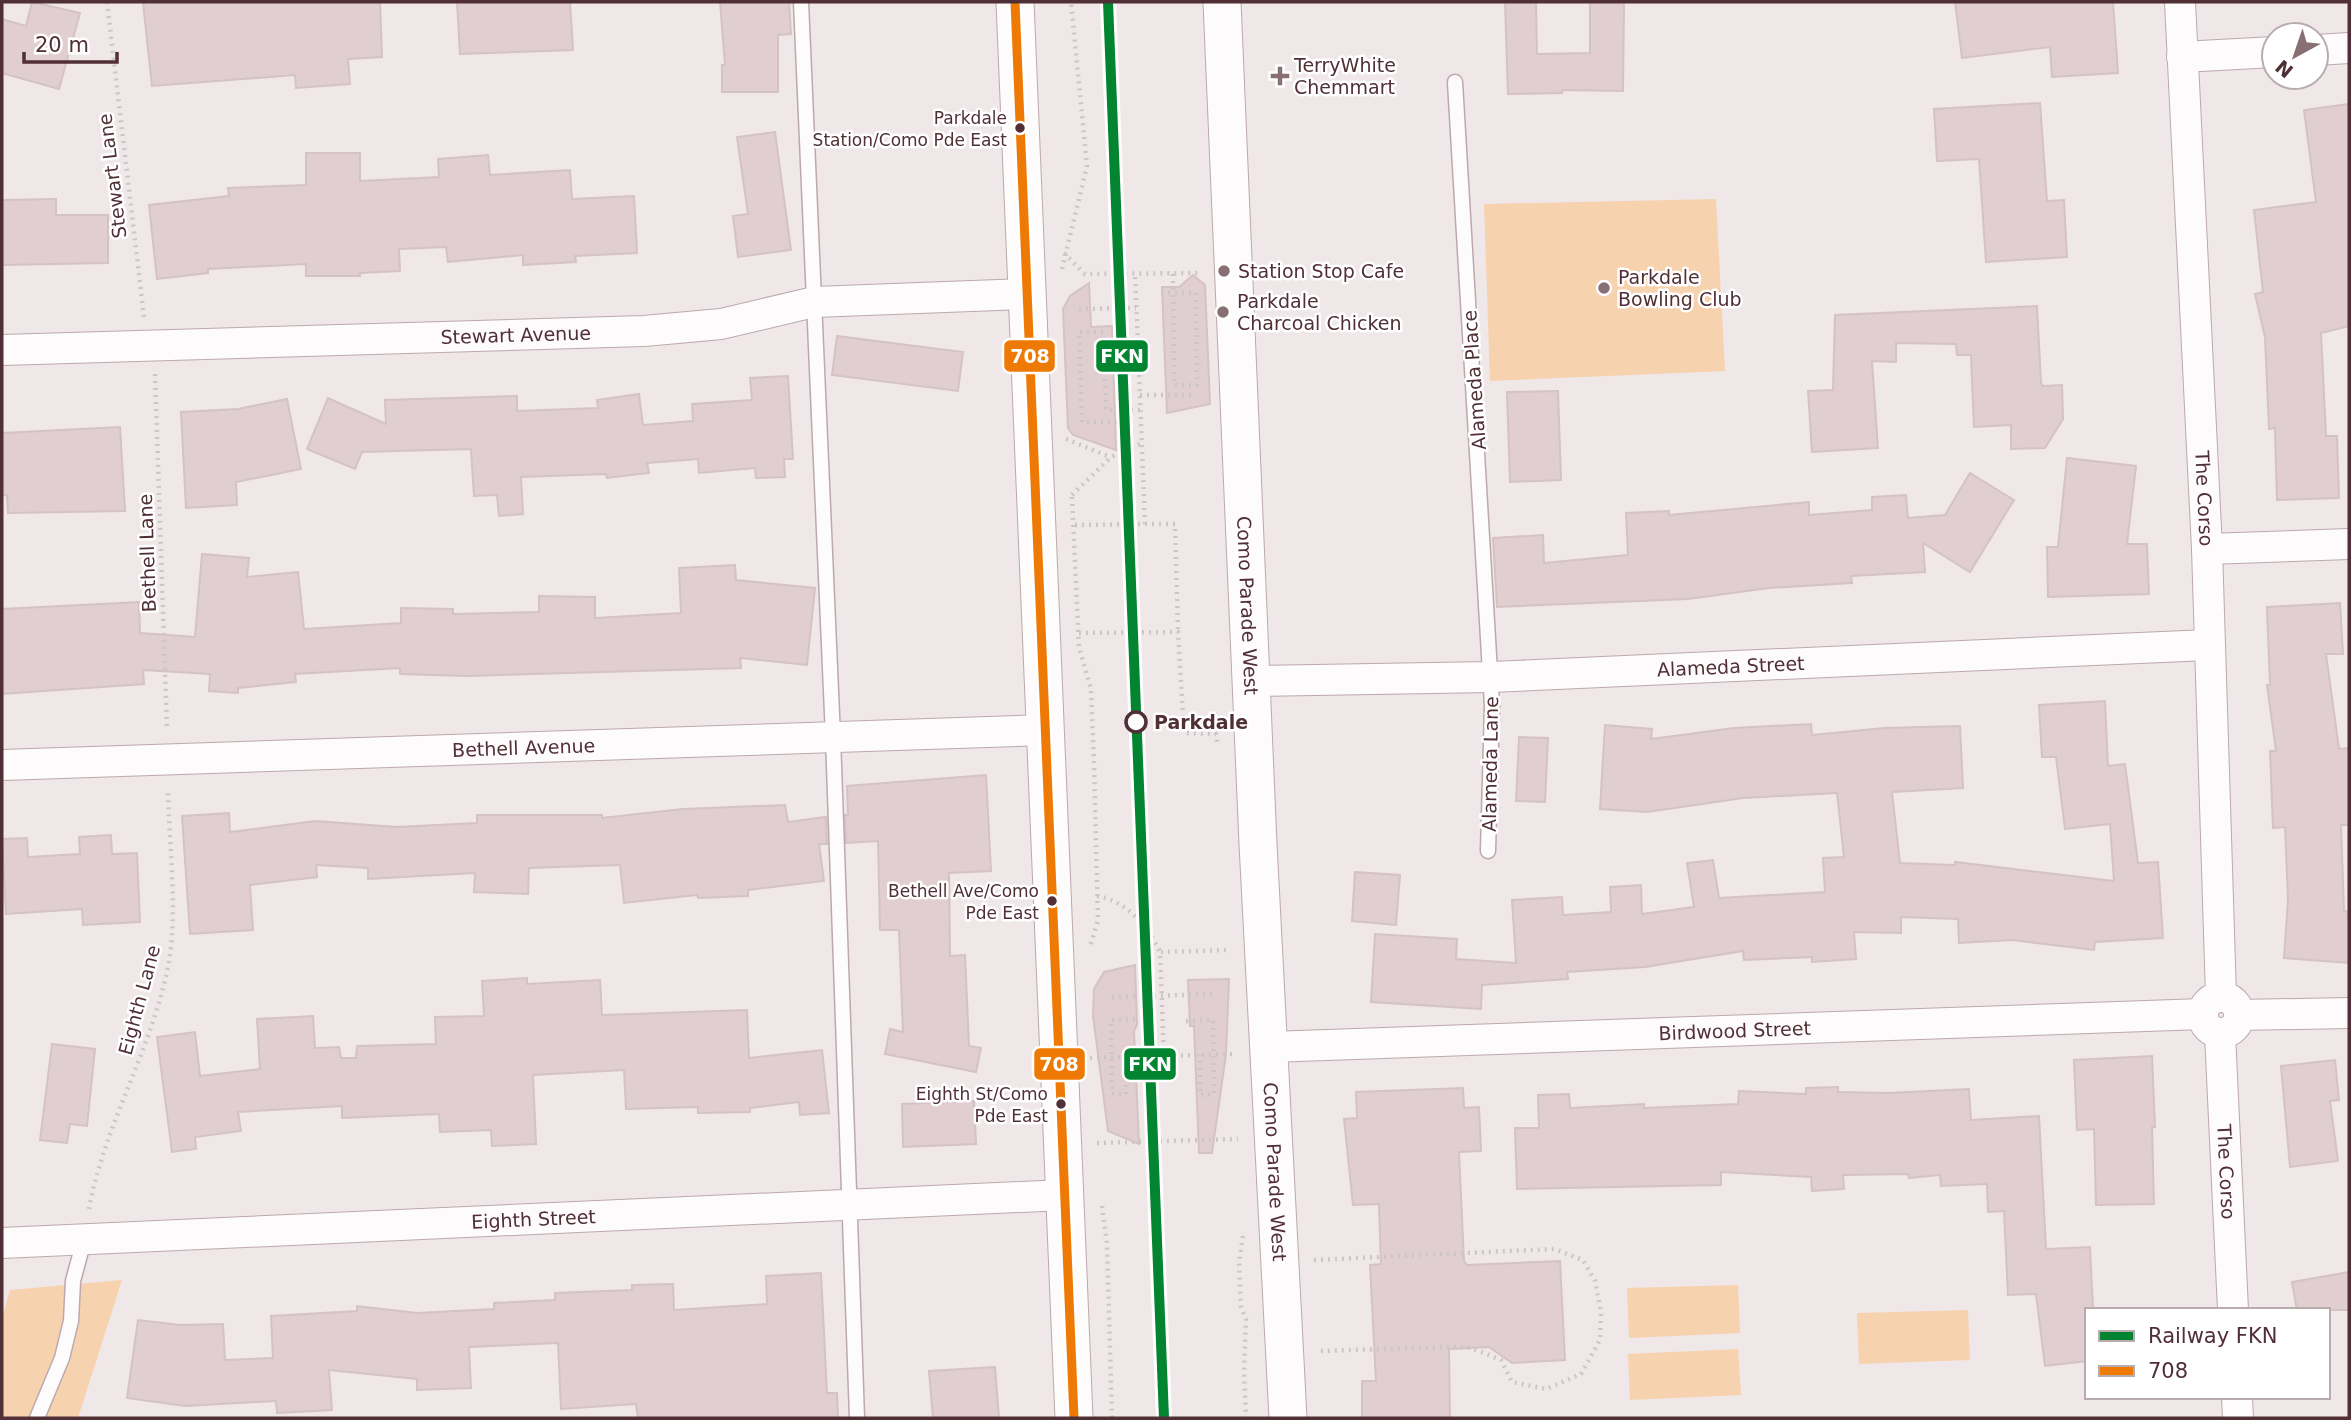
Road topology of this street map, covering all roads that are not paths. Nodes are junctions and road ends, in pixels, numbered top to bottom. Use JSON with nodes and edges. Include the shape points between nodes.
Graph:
{"nodes":[{"id":1,"x":801,"y":2,"type":"edge"},
{"id":2,"x":1014,"y":2,"type":"edge"},
{"id":3,"x":1222,"y":2,"type":"edge"},
{"id":4,"x":2180,"y":2,"type":"edge"},
{"id":5,"x":2349,"y":48,"type":"edge"},
{"id":6,"x":2330,"y":49,"type":"edge"},
{"id":7,"x":2260,"y":53,"type":"edge"},
{"id":8,"x":2182,"y":57,"type":"junction"},
{"id":9,"x":1455,"y":82,"type":"dead end"},
{"id":10,"x":1027,"y":295,"type":"junction"},
{"id":11,"x":814,"y":302,"type":"junction"},
{"id":12,"x":2,"y":350,"type":"edge"},
{"id":13,"x":2349,"y":544,"type":"edge"},
{"id":14,"x":2207,"y":549,"type":"junction"},
{"id":15,"x":2208,"y":645,"type":"junction"},
{"id":16,"x":1491,"y":677,"type":"junction"},
{"id":17,"x":1251,"y":681,"type":"junction"},
{"id":18,"x":1046,"y":730,"type":"junction"},
{"id":19,"x":833,"y":737,"type":"junction"},
{"id":20,"x":2,"y":765,"type":"edge"},
{"id":21,"x":1488,"y":851,"type":"dead end"},
{"id":22,"x":2349,"y":1013,"type":"edge"},
{"id":23,"x":2221,"y":1015,"type":"junction"},
{"id":24,"x":1250,"y":1051,"type":"junction"},
{"id":25,"x":1064,"y":1195,"type":"junction"},
{"id":26,"x":848,"y":1205,"type":"junction"},
{"id":27,"x":84,"y":1240,"type":"junction"},
{"id":28,"x":2,"y":1243,"type":"edge"},
{"id":29,"x":2233,"y":1308,"type":"edge"},
{"id":30,"x":2237,"y":1399,"type":"edge"},
{"id":31,"x":37,"y":1418,"type":"edge"},
{"id":32,"x":858,"y":1418,"type":"edge"},
{"id":33,"x":1074,"y":1418,"type":"edge"},
{"id":34,"x":1288,"y":1418,"type":"edge"},
{"id":35,"x":2238,"y":1418,"type":"edge"}],
"edges":[{"from":1,"to":11,"type":"lane"},
{"from":2,"to":10,"type":"street"},
{"from":3,"to":17,"type":"street","name":"Como Parade West"},
{"from":4,"to":8,"type":"street","name":"The Corso"},
{"from":5,"to":6,"type":"street"},
{"from":7,"to":8,"type":"street"},
{"from":8,"to":14,"type":"street","name":"The Corso"},
{"from":9,"to":16,"type":"lane","name":"Alameda Place"},
{"from":10,"to":11,"type":"street","name":"Stewart Avenue"},
{"from":10,"to":18,"type":"street"},
{"from":11,"to":12,"type":"street","name":"Stewart Avenue","via":[[722,324],[645,331]]},
{"from":11,"to":19,"type":"lane"},
{"from":13,"to":14,"type":"street"},
{"from":14,"to":15,"type":"street","name":"The Corso"},
{"from":15,"to":16,"type":"street","name":"Alameda Street"},
{"from":15,"to":23,"type":"street","name":"The Corso"},
{"from":16,"to":17,"type":"street","name":"Alameda Street"},
{"from":16,"to":21,"type":"lane","name":"Alameda Lane"},
{"from":17,"to":24,"type":"street","name":"Como Parade West"},
{"from":18,"to":19,"type":"street","name":"Bethell Avenue"},
{"from":18,"to":25,"type":"street"},
{"from":19,"to":20,"type":"street","name":"Bethell Avenue"},
{"from":19,"to":26,"type":"lane"},
{"from":22,"to":23,"type":"street","name":"Birdwood Street"},
{"from":23,"to":24,"type":"street","name":"Birdwood Street"},
{"from":23,"to":29,"type":"street","name":"The Corso"},
{"from":24,"to":34,"type":"street","name":"Como Parade West","via":[[1281,1261]]},
{"from":25,"to":26,"type":"street","name":"Eighth Street"},
{"from":25,"to":33,"type":"street"},
{"from":26,"to":27,"type":"street","name":"Eighth Street"},
{"from":26,"to":32,"type":"lane"},
{"from":27,"to":28,"type":"street","name":"Eighth Street"},
{"from":27,"to":31,"type":"lane","via":[[62,1358]]},
{"from":30,"to":35,"type":"street"}]}
